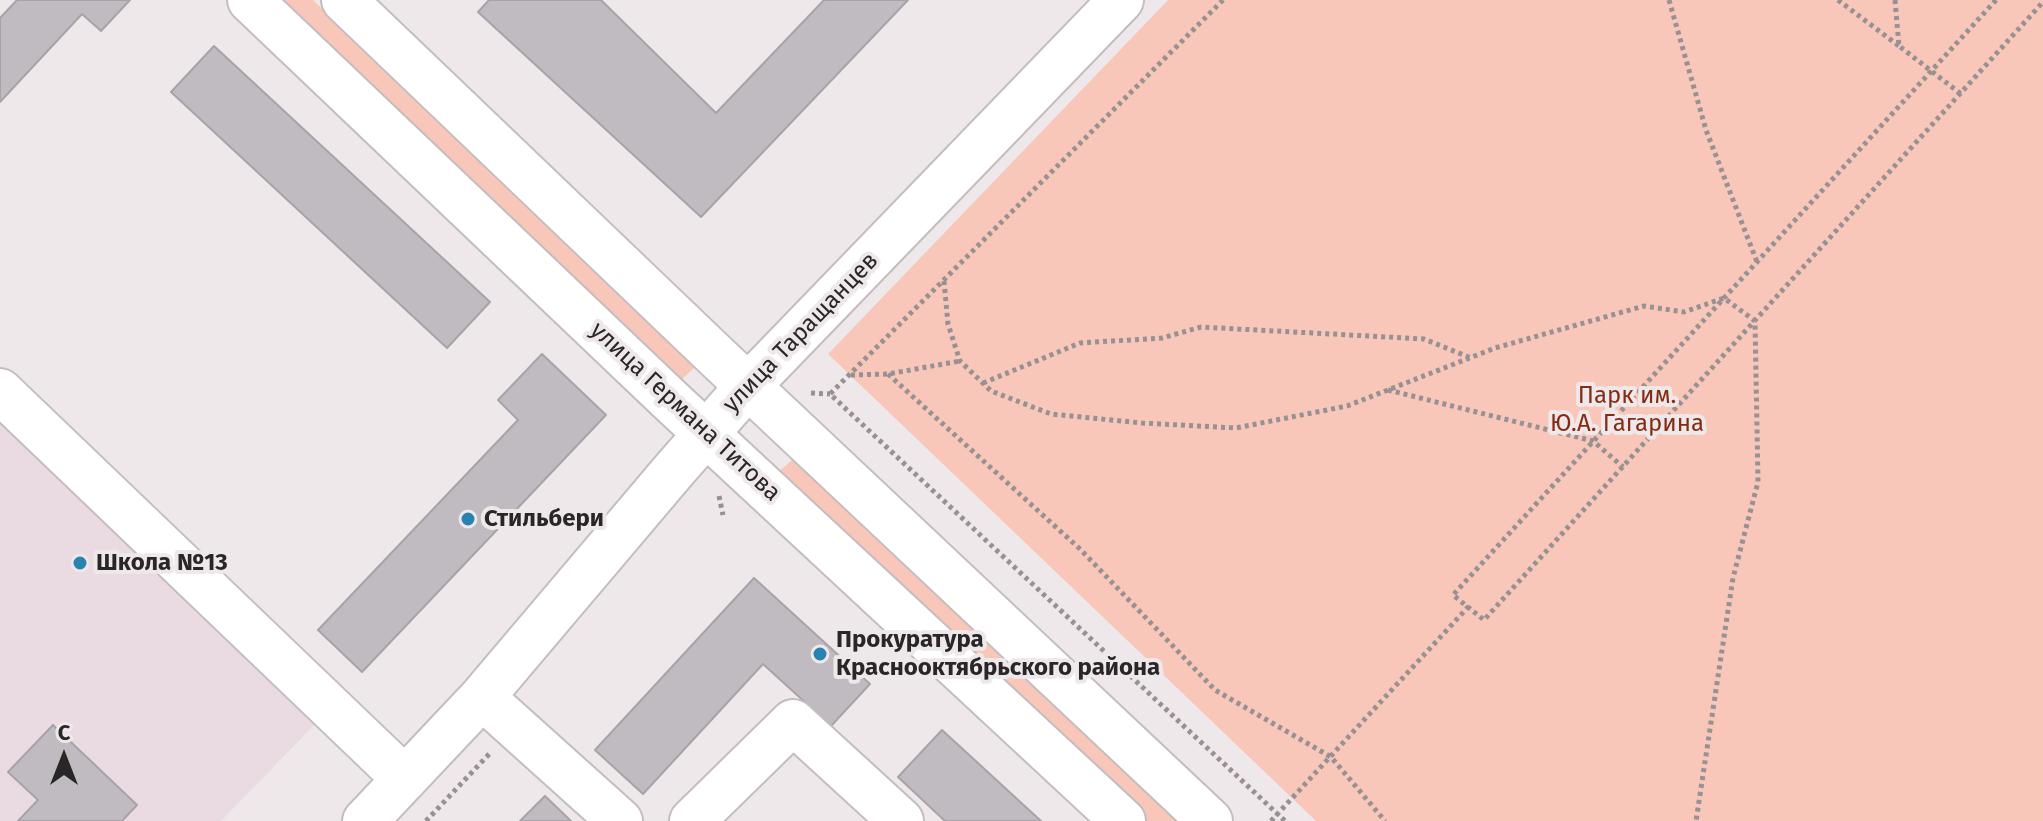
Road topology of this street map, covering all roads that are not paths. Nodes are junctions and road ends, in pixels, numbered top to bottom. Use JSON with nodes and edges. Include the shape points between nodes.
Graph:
{"nodes":[{"id":1,"x":250,"y":0,"type":"edge"},
{"id":2,"x":344,"y":0,"type":"edge"},
{"id":3,"x":1121,"y":0,"type":"edge"},
{"id":4,"x":748,"y":386,"type":"junction"},
{"id":5,"x":0,"y":391,"type":"edge"},
{"id":6,"x":706,"y":433,"type":"junction"},
{"id":7,"x":482,"y":697,"type":"junction"},
{"id":8,"x":405,"y":779,"type":"junction"},
{"id":9,"x":365,"y":821,"type":"edge"},
{"id":10,"x":620,"y":821,"type":"edge"},
{"id":11,"x":692,"y":821,"type":"edge"},
{"id":12,"x":901,"y":821,"type":"edge"},
{"id":13,"x":1123,"y":821,"type":"edge"},
{"id":14,"x":1210,"y":821,"type":"edge"}],
"edges":[{"from":1,"to":6,"type":"street","name":"улица Германа Титова"},
{"from":2,"to":4,"type":"street"},
{"from":3,"to":4,"type":"street","name":"улица Таращанцев"},
{"from":4,"to":6,"type":"street","name":"улица Таращанцев"},
{"from":4,"to":14,"type":"street"},
{"from":5,"to":8,"type":"street"},
{"from":6,"to":7,"type":"street","name":"улица Таращанцев"},
{"from":6,"to":13,"type":"street","name":"улица Германа Титова"},
{"from":7,"to":8,"type":"street","name":"улица Таращанцев"},
{"from":7,"to":10,"type":"street"},
{"from":8,"to":9,"type":"street","name":"улица Таращанцев"},
{"from":11,"to":12,"type":"street","via":[[793,722]]}]}
